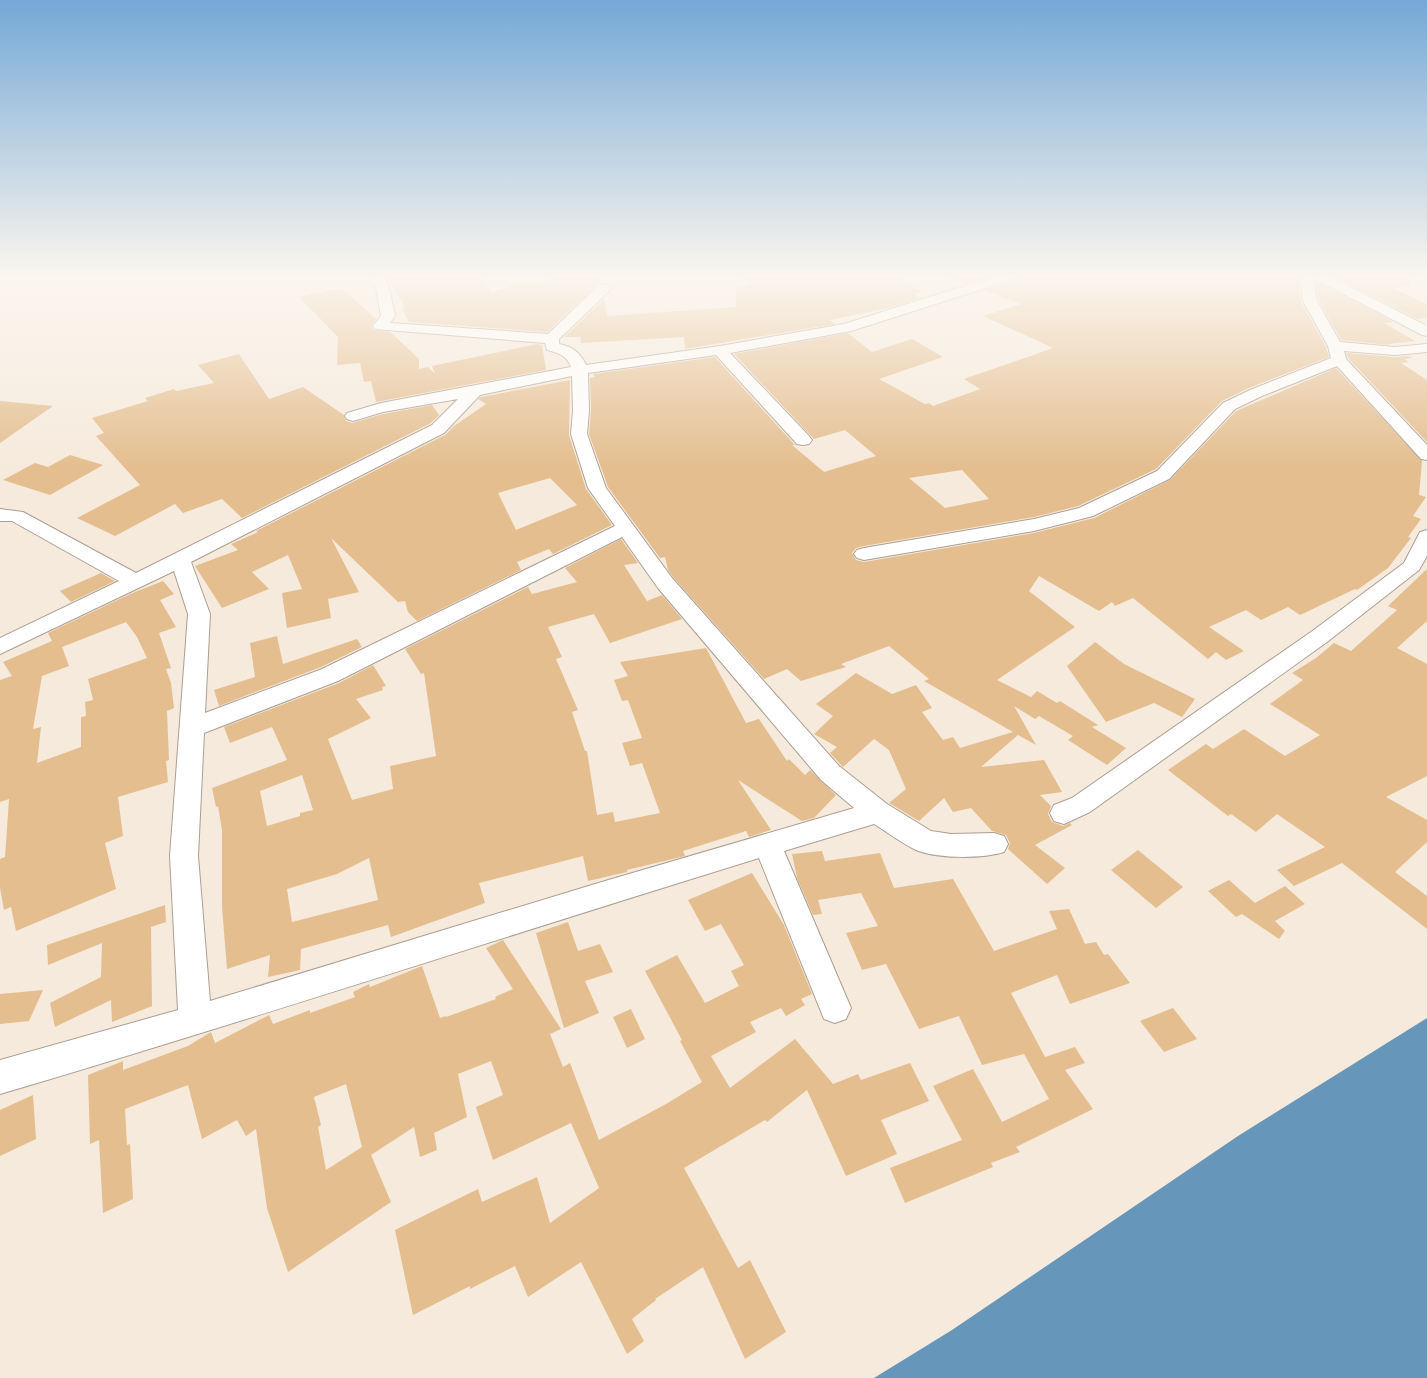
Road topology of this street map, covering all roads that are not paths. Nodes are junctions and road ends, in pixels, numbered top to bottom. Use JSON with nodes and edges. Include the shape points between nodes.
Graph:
{"nodes":[{"id":1,"x":543,"y":338,"type":"edge"},
{"id":2,"x":787,"y":338,"type":"edge"},
{"id":3,"x":1329,"y":338,"type":"edge"},
{"id":4,"x":552,"y":339,"type":"joint"},
{"id":5,"x":1427,"y":348,"type":"edge"},
{"id":6,"x":720,"y":350,"type":"junction"},
{"id":7,"x":1337,"y":353,"type":"junction"},
{"id":8,"x":580,"y":370,"type":"junction"},
{"id":9,"x":475,"y":391,"type":"junction"},
{"id":10,"x":353,"y":416,"type":"dead end"},
{"id":11,"x":803,"y":440,"type":"dead end"},
{"id":12,"x":1427,"y":455,"type":"edge"},
{"id":13,"x":0,"y":515,"type":"edge"},
{"id":14,"x":626,"y":528,"type":"junction"},
{"id":15,"x":1427,"y":536,"type":"edge"},
{"id":16,"x":864,"y":554,"type":"dead end"},
{"id":17,"x":180,"y":560,"type":"junction"},
{"id":18,"x":134,"y":581,"type":"junction"},
{"id":19,"x":0,"y":647,"type":"edge"},
{"id":20,"x":191,"y":728,"type":"junction"},
{"id":21,"x":877,"y":812,"type":"junction"},
{"id":22,"x":1064,"y":813,"type":"dead end"},
{"id":23,"x":768,"y":844,"type":"junction"},
{"id":24,"x":994,"y":844,"type":"dead end"},
{"id":25,"x":836,"y":1008,"type":"dead end"},
{"id":26,"x":195,"y":1021,"type":"junction"},
{"id":27,"x":0,"y":1077,"type":"edge"}],
"edges":[{"from":1,"to":4,"type":"street"},
{"from":2,"to":6,"type":"street"},
{"from":3,"to":7,"type":"street"},
{"from":4,"to":8,"type":"street","via":[[552,346],[564,349],[576,359]]},
{"from":5,"to":7,"type":"street"},
{"from":6,"to":8,"type":"street"},
{"from":6,"to":11,"type":"street"},
{"from":7,"to":12,"type":"street"},
{"from":7,"to":16,"type":"street","via":[[1229,406],[1163,475],[1086,512],[1034,525]]},
{"from":8,"to":9,"type":"street"},
{"from":8,"to":14,"type":"street","via":[[580,434],[597,488]]},
{"from":9,"to":10,"type":"street"},
{"from":9,"to":17,"type":"street","via":[[438,429]]},
{"from":13,"to":18,"type":"street","via":[[16,516]]},
{"from":14,"to":20,"type":"street","via":[[330,675]]},
{"from":14,"to":21,"type":"street","via":[[665,583],[830,774]]},
{"from":15,"to":22,"type":"street","via":[[1412,566],[1319,637],[1081,805]]},
{"from":17,"to":18,"type":"street"},
{"from":17,"to":20,"type":"street","via":[[199,614]]},
{"from":18,"to":19,"type":"street"},
{"from":20,"to":26,"type":"street","via":[[184,856]]},
{"from":21,"to":23,"type":"street"},
{"from":21,"to":24,"type":"street","via":[[925,840],[951,845]]},
{"from":23,"to":25,"type":"street"},
{"from":23,"to":26,"type":"street"},
{"from":26,"to":27,"type":"street"}]}
